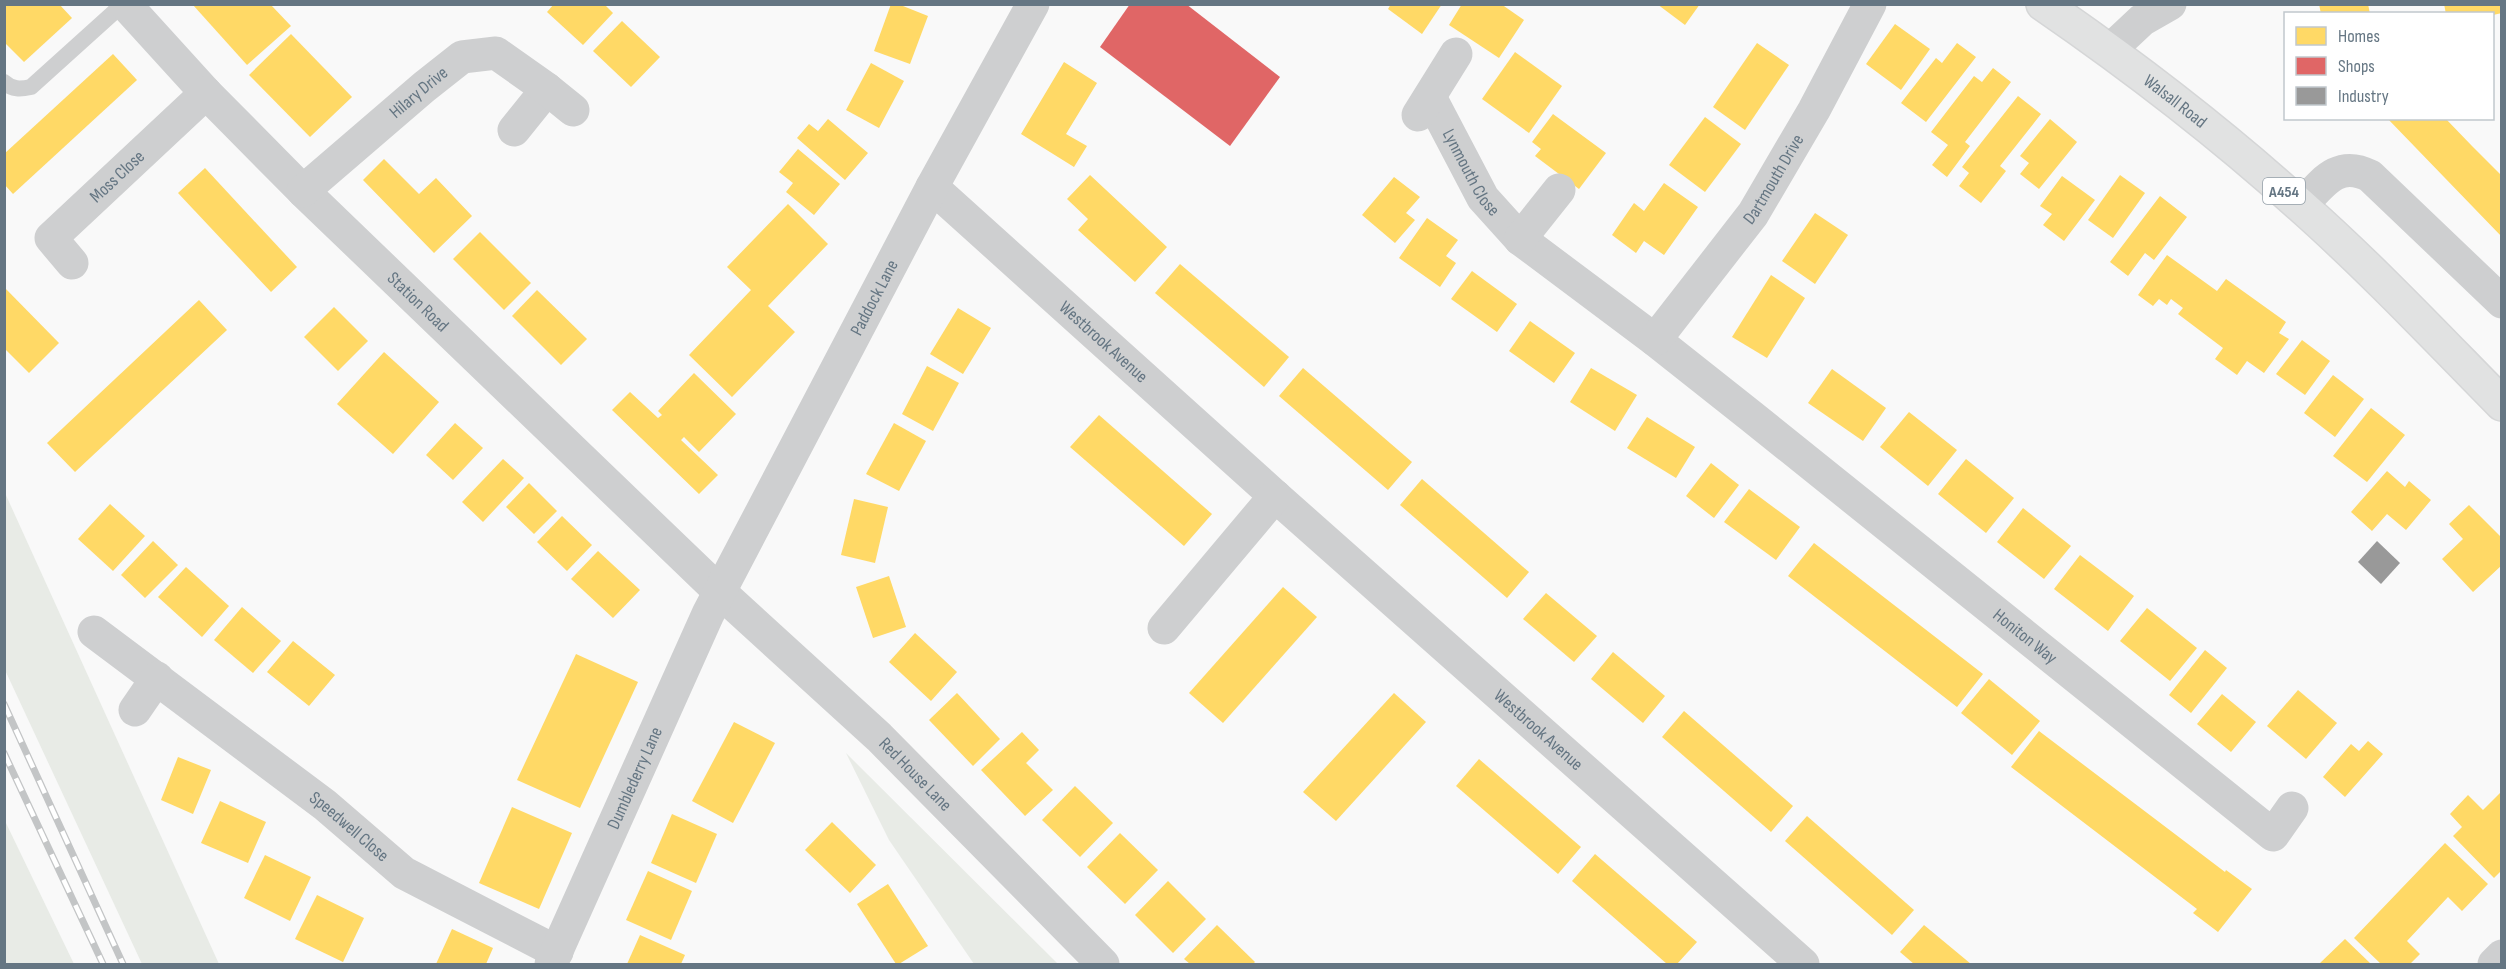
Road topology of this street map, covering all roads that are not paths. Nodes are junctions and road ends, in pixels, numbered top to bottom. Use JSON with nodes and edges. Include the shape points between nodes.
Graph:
{"nodes":[{"id":1,"x":124,"y":4,"type":"edge"},
{"id":2,"x":1033,"y":4,"type":"edge"},
{"id":3,"x":1870,"y":4,"type":"edge"},
{"id":4,"x":2043,"y":4,"type":"edge"},
{"id":5,"x":2170,"y":4,"type":"edge"},
{"id":6,"x":2110,"y":50,"type":"junction"},
{"id":7,"x":1456,"y":54,"type":"dead end"},
{"id":8,"x":4,"y":82,"type":"edge"},
{"id":9,"x":547,"y":88,"type":"junction"},
{"id":10,"x":206,"y":93,"type":"junction"},
{"id":11,"x":573,"y":110,"type":"dead end"},
{"id":12,"x":514,"y":130,"type":"dead end"},
{"id":13,"x":932,"y":187,"type":"junction"},
{"id":14,"x":1559,"y":190,"type":"dead end"},
{"id":15,"x":303,"y":191,"type":"junction"},
{"id":16,"x":2301,"y":206,"type":"junction"},
{"id":17,"x":1520,"y":239,"type":"junction"},
{"id":18,"x":72,"y":263,"type":"dead end"},
{"id":19,"x":2502,"y":302,"type":"edge"},
{"id":20,"x":1655,"y":340,"type":"junction"},
{"id":21,"x":2502,"y":404,"type":"edge"},
{"id":22,"x":1275,"y":496,"type":"junction"},
{"id":23,"x":720,"y":592,"type":"junction"},
{"id":24,"x":1164,"y":628,"type":"dead end"},
{"id":25,"x":94,"y":632,"type":"dead end"},
{"id":26,"x":158,"y":678,"type":"junction"},
{"id":27,"x":135,"y":710,"type":"dead end"},
{"id":28,"x":2292,"y":808,"type":"dead end"},
{"id":29,"x":2502,"y":956,"type":"edge"},
{"id":30,"x":554,"y":958,"type":"edge"},
{"id":31,"x":1103,"y":964,"type":"edge"},
{"id":32,"x":1803,"y":964,"type":"edge"},
{"id":33,"x":2494,"y":964,"type":"edge"}],
"edges":[{"from":1,"to":8,"type":"lane","via":[[31,87],[19,89]]},
{"from":1,"to":10,"type":"street","name":"Station Road"},
{"from":2,"to":13,"type":"street","name":"Paddock Lane"},
{"from":3,"to":20,"type":"street","name":"Dartmouth Drive","via":[[1753,214]]},
{"from":4,"to":6,"type":"main road","name":"Walsall Road","number":"A454"},
{"from":5,"to":6,"type":"street","via":[[2142,20]]},
{"from":6,"to":16,"type":"main road","name":"Walsall Road","number":"A454"},
{"from":7,"to":17,"type":"street","name":"Lynmouth Close","via":[[1424,107],[1483,198]]},
{"from":9,"to":11,"type":"street","name":"Hilary Drive"},
{"from":9,"to":12,"type":"street"},
{"from":9,"to":15,"type":"street","name":"Hilary Drive","via":[[496,53],[462,57]]},
{"from":10,"to":15,"type":"street","name":"Station Road"},
{"from":10,"to":18,"type":"street","name":"Moss Close","via":[[51,238]]},
{"from":13,"to":22,"type":"street","name":"Westbrook Avenue"},
{"from":13,"to":23,"type":"street","name":"Paddock Lane"},
{"from":14,"to":17,"type":"street"},
{"from":15,"to":23,"type":"street","name":"Station Road"},
{"from":16,"to":19,"type":"street","via":[[2326,179],[2342,170],[2357,169],[2370,176]]},
{"from":16,"to":21,"type":"main road","name":"Walsall Road","number":"A454"},
{"from":17,"to":20,"type":"street","name":"Lynmouth Close"},
{"from":20,"to":28,"type":"street","name":"Honiton Way","via":[[1760,405],[2273,835]]},
{"from":22,"to":24,"type":"street"},
{"from":22,"to":32,"type":"street","name":"Westbrook Avenue"},
{"from":23,"to":30,"type":"street","name":"Dumblederry Lane"},
{"from":23,"to":31,"type":"street","name":"Red House Lane","via":[[879,737]]},
{"from":25,"to":26,"type":"street","name":"Speedwell Close"},
{"from":26,"to":27,"type":"street"},
{"from":26,"to":30,"type":"street","name":"Speedwell Close","via":[[325,805],[404,873]]},
{"from":29,"to":33,"type":"street"}]}
